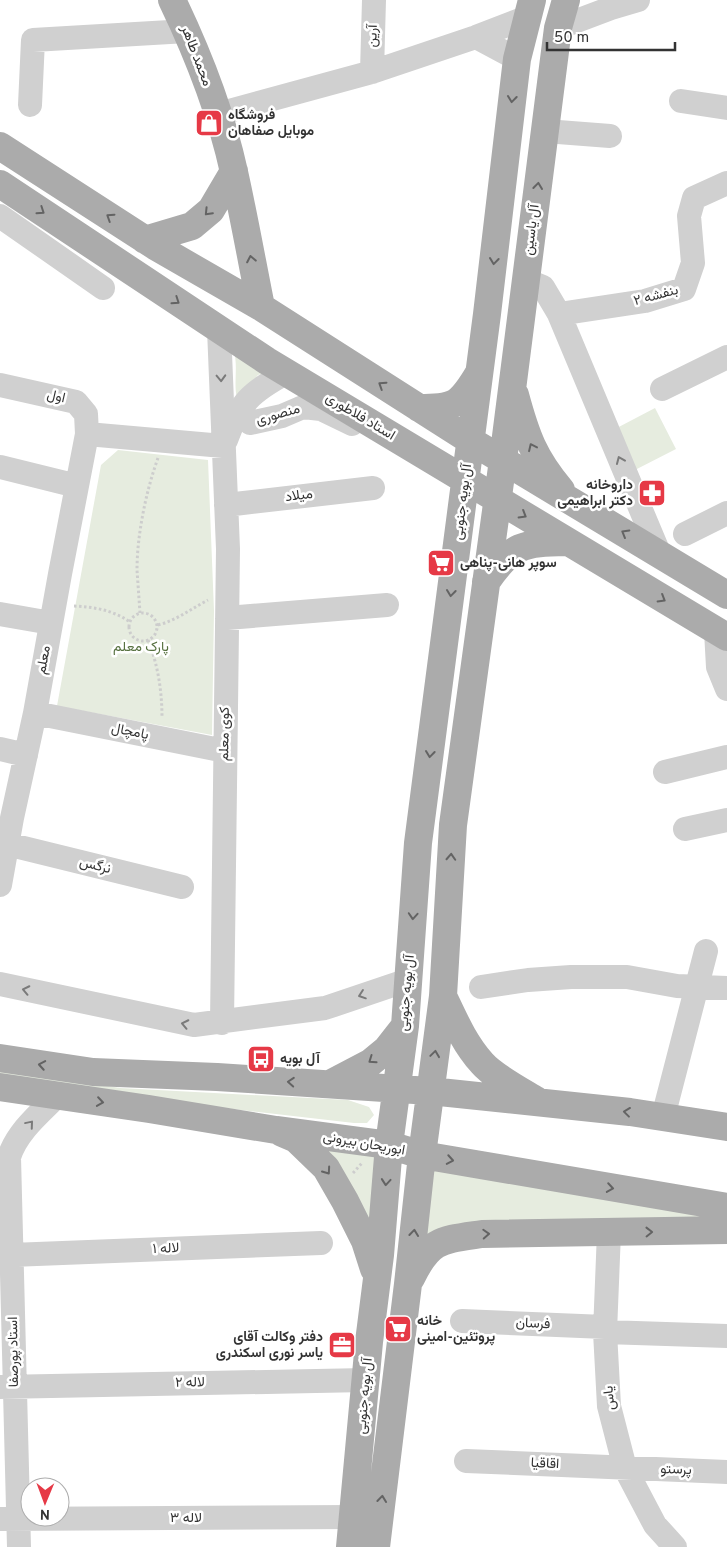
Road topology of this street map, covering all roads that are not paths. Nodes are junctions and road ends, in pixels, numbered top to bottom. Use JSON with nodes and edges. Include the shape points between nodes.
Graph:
{"nodes":[{"id":1,"x":172,"y":0,"type":"edge"},
{"id":2,"x":374,"y":0,"type":"edge"},
{"id":3,"x":566,"y":0,"type":"edge"},
{"id":4,"x":638,"y":0,"type":"edge"},
{"id":5,"x":606,"y":4,"type":"edge"},
{"id":6,"x":530,"y":8,"type":"edge"},
{"id":7,"x":558,"y":28,"type":"junction"},
{"id":8,"x":187,"y":31,"type":"junction"},
{"id":9,"x":476,"y":37,"type":"junction"},
{"id":10,"x":517,"y":59,"type":"junction"},
{"id":11,"x":372,"y":72,"type":"junction"},
{"id":12,"x":681,"y":101,"type":"dead end"},
{"id":13,"x":30,"y":105,"type":"dead end"},
{"id":14,"x":727,"y":108,"type":"edge"},
{"id":15,"x":218,"y":114,"type":"junction"},
{"id":16,"x":545,"y":131,"type":"junction"},
{"id":17,"x":610,"y":136,"type":"dead end"},
{"id":18,"x":0,"y":146,"type":"edge"},
{"id":19,"x":234,"y":171,"type":"junction"},
{"id":20,"x":727,"y":183,"type":"edge"},
{"id":21,"x":0,"y":184,"type":"edge"},
{"id":22,"x":0,"y":216,"type":"edge"},
{"id":23,"x":144,"y":240,"type":"junction"},
{"id":24,"x":526,"y":280,"type":"junction"},
{"id":25,"x":102,"y":288,"type":"dead end"},
{"id":26,"x":261,"y":307,"type":"junction"},
{"id":27,"x":487,"y":314,"type":"junction"},
{"id":28,"x":559,"y":314,"type":"junction"},
{"id":29,"x":520,"y":322,"type":"junction"},
{"id":30,"x":219,"y":329,"type":"junction"},
{"id":31,"x":727,"y":357,"type":"edge"},
{"id":32,"x":286,"y":372,"type":"junction"},
{"id":33,"x":480,"y":372,"type":"junction"},
{"id":34,"x":512,"y":384,"type":"junction"},
{"id":35,"x":0,"y":385,"type":"edge"},
{"id":36,"x":662,"y":389,"type":"dead end"},
{"id":37,"x":419,"y":408,"type":"junction"},
{"id":38,"x":362,"y":419,"type":"junction"},
{"id":39,"x":250,"y":424,"type":"dead end"},
{"id":40,"x":87,"y":434,"type":"junction"},
{"id":41,"x":471,"y":441,"type":"junction"},
{"id":42,"x":223,"y":446,"type":"junction"},
{"id":43,"x":424,"y":456,"type":"junction"},
{"id":44,"x":503,"y":460,"type":"junction"},
{"id":45,"x":0,"y":467,"type":"edge"},
{"id":46,"x":465,"y":480,"type":"junction"},
{"id":47,"x":77,"y":486,"type":"junction"},
{"id":48,"x":373,"y":488,"type":"dead end"},
{"id":49,"x":497,"y":500,"type":"junction"},
{"id":50,"x":570,"y":501,"type":"junction"},
{"id":51,"x":226,"y":505,"type":"junction"},
{"id":52,"x":727,"y":513,"type":"edge"},
{"id":53,"x":685,"y":534,"type":"dead end"},
{"id":54,"x":567,"y":542,"type":"junction"},
{"id":55,"x":457,"y":546,"type":"junction"},
{"id":56,"x":659,"y":553,"type":"junction"},
{"id":57,"x":486,"y":582,"type":"junction"},
{"id":58,"x":727,"y":595,"type":"edge"},
{"id":59,"x":387,"y":605,"type":"dead end"},
{"id":60,"x":0,"y":614,"type":"edge"},
{"id":61,"x":52,"y":615,"type":"junction"},
{"id":62,"x":227,"y":618,"type":"junction"},
{"id":63,"x":721,"y":634,"type":"edge"},
{"id":64,"x":439,"y":687,"type":"junction"},
{"id":65,"x":727,"y":689,"type":"edge"},
{"id":66,"x":471,"y":690,"type":"junction"},
{"id":67,"x":35,"y":713,"type":"junction"},
{"id":68,"x":0,"y":749,"type":"edge"},
{"id":69,"x":225,"y":751,"type":"junction"},
{"id":70,"x":26,"y":755,"type":"junction"},
{"id":71,"x":727,"y":757,"type":"edge"},
{"id":72,"x":665,"y":772,"type":"dead end"},
{"id":73,"x":727,"y":820,"type":"edge"},
{"id":74,"x":684,"y":829,"type":"dead end"},
{"id":75,"x":7,"y":844,"type":"junction"},
{"id":76,"x":0,"y":885,"type":"edge"},
{"id":77,"x":182,"y":887,"type":"dead end"},
{"id":78,"x":706,"y":951,"type":"dead end"},
{"id":79,"x":408,"y":980,"type":"junction"},
{"id":80,"x":0,"y":984,"type":"edge"},
{"id":81,"x":696,"y":986,"type":"junction"},
{"id":82,"x":482,"y":987,"type":"dead end"},
{"id":83,"x":727,"y":988,"type":"edge"},
{"id":84,"x":443,"y":996,"type":"junction"},
{"id":85,"x":222,"y":1022,"type":"junction"},
{"id":86,"x":404,"y":1026,"type":"junction"},
{"id":87,"x":0,"y":1058,"type":"edge"},
{"id":88,"x":330,"y":1084,"type":"junction"},
{"id":89,"x":0,"y":1087,"type":"edge"},
{"id":90,"x":396,"y":1089,"type":"junction"},
{"id":91,"x":430,"y":1091,"type":"junction"},
{"id":92,"x":57,"y":1096,"type":"junction"},
{"id":93,"x":542,"y":1103,"type":"junction"},
{"id":94,"x":663,"y":1117,"type":"junction"},
{"id":95,"x":727,"y":1127,"type":"edge"},
{"id":96,"x":276,"y":1130,"type":"junction"},
{"id":97,"x":0,"y":1135,"type":"edge"},
{"id":98,"x":389,"y":1145,"type":"junction"},
{"id":99,"x":422,"y":1155,"type":"junction"},
{"id":100,"x":6,"y":1169,"type":"edge"},
{"id":101,"x":727,"y":1207,"type":"edge"},
{"id":102,"x":727,"y":1230,"type":"edge"},
{"id":103,"x":609,"y":1232,"type":"junction"},
{"id":104,"x":321,"y":1243,"type":"dead end"},
{"id":105,"x":11,"y":1255,"type":"junction"},
{"id":106,"x":377,"y":1278,"type":"junction"},
{"id":107,"x":408,"y":1284,"type":"junction"},
{"id":108,"x":462,"y":1321,"type":"dead end"},
{"id":109,"x":605,"y":1329,"type":"junction"},
{"id":110,"x":727,"y":1336,"type":"edge"},
{"id":111,"x":366,"y":1380,"type":"junction"},
{"id":112,"x":7,"y":1387,"type":"edge"},
{"id":113,"x":466,"y":1461,"type":"dead end"},
{"id":114,"x":625,"y":1468,"type":"junction"},
{"id":115,"x":727,"y":1472,"type":"edge"},
{"id":116,"x":354,"y":1517,"type":"junction"},
{"id":117,"x":9,"y":1519,"type":"edge"},
{"id":118,"x":19,"y":1547,"type":"edge"},
{"id":119,"x":350,"y":1547,"type":"edge"},
{"id":120,"x":376,"y":1547,"type":"edge"},
{"id":121,"x":675,"y":1547,"type":"edge"}],
"edges":[{"from":1,"to":8,"type":"main road","name":"محمد طاهر"},
{"from":2,"to":11,"type":"street","name":"آرین"},
{"from":3,"to":7,"type":"main road","name":"آل یاسین"},
{"from":4,"to":5,"type":"street"},
{"from":5,"to":7,"type":"street"},
{"from":6,"to":9,"type":"street"},
{"from":6,"to":10,"type":"main road"},
{"from":7,"to":16,"type":"main road","name":"آل یاسین"},
{"from":8,"to":13,"type":"street","via":[[33,40]]},
{"from":8,"to":15,"type":"main road","name":"محمد طاهر"},
{"from":9,"to":10,"type":"street"},
{"from":9,"to":11,"type":"street"},
{"from":10,"to":27,"type":"main road","one_way":true},
{"from":11,"to":15,"type":"street"},
{"from":12,"to":14,"type":"street"},
{"from":15,"to":19,"type":"main road","name":"محمد طاهر"},
{"from":16,"to":17,"type":"street"},
{"from":24,"to":16,"type":"main road","name":"آل یاسین","one_way":true},
{"from":23,"to":18,"type":"main road","one_way":true},
{"from":19,"to":23,"type":"main road","one_way":true,"via":[[211,210],[192,226]]},
{"from":26,"to":19,"type":"main road","name":"محمد طاهر","one_way":true},
{"from":20,"to":28,"type":"street","name":"بنفشه ۲","via":[[694,198],[689,216],[693,263],[684,289],[645,301]]},
{"from":21,"to":30,"type":"main road","name":"استاد فلاطوری","one_way":true},
{"from":22,"to":25,"type":"street"},
{"from":23,"to":26,"type":"main road"},
{"from":24,"to":28,"type":"street","via":[[543,287]]},
{"from":24,"to":29,"type":"main road","name":"آل یاسین"},
{"from":37,"to":26,"type":"main road","one_way":true},
{"from":27,"to":29,"type":"main road","via":[[487,323],[500,335],[509,335]]},
{"from":27,"to":33,"type":"main road"},
{"from":56,"to":28,"type":"street","one_way":true},
{"from":29,"to":34,"type":"main road","name":"آل یاسین"},
{"from":30,"to":32,"type":"main road","name":"استاد فلاطوری"},
{"from":30,"to":42,"type":"street","name":"کوی معلم","one_way":true},
{"from":31,"to":36,"type":"street"},
{"from":32,"to":38,"type":"main road","name":"استاد فلاطوری"},
{"from":32,"to":42,"type":"street","name":"کوی معلم","via":[[245,401],[234,417]]},
{"from":33,"to":37,"type":"main road","via":[[457,402],[444,408]]},
{"from":33,"to":41,"type":"main road"},
{"from":34,"to":44,"type":"main road","name":"آل یاسین"},
{"from":50,"to":34,"type":"main road","one_way":true,"via":[[547,474],[531,447]]},
{"from":35,"to":40,"type":"street","name":"اول","via":[[76,402],[86,414]]},
{"from":37,"to":41,"type":"main road"},
{"from":38,"to":39,"type":"street","name":"منصوری","via":[[352,424],[321,410],[303,407]]},
{"from":38,"to":43,"type":"main road","name":"استاد فلاطوری"},
{"from":40,"to":42,"type":"street"},
{"from":40,"to":47,"type":"street","name":"معلم"},
{"from":41,"to":44,"type":"main road"},
{"from":41,"to":46,"type":"main road","name":"آل بویه جنوبی"},
{"from":42,"to":51,"type":"street","name":"کوی معلم"},
{"from":43,"to":46,"type":"main road","name":"استاد فلاطوری"},
{"from":43,"to":55,"type":"main road","via":[[447,499]]},
{"from":44,"to":49,"type":"main road","name":"آل بویه جنوبی"},
{"from":44,"to":50,"type":"main road"},
{"from":45,"to":47,"type":"street"},
{"from":46,"to":49,"type":"main road","name":"استاد فلاطوری"},
{"from":46,"to":55,"type":"main road","name":"آل بویه جنوبی"},
{"from":47,"to":61,"type":"street","name":"معلم"},
{"from":48,"to":51,"type":"street","name":"میلاد"},
{"from":49,"to":54,"type":"main road","name":"استاد فلاطوری","one_way":true},
{"from":49,"to":57,"type":"main road","name":"آل بویه جنوبی"},
{"from":56,"to":50,"type":"main road","one_way":true},
{"from":51,"to":62,"type":"street","name":"کوی معلم"},
{"from":52,"to":53,"type":"street"},
{"from":54,"to":57,"type":"main road","via":[[537,543],[516,549],[499,562]]},
{"from":54,"to":63,"type":"main road","name":"استاد فلاطوری","one_way":true},
{"from":55,"to":64,"type":"main road","name":"آل بویه جنوبی","one_way":true},
{"from":56,"to":58,"type":"main road"},
{"from":57,"to":66,"type":"main road","name":"آل بویه جنوبی"},
{"from":59,"to":62,"type":"street"},
{"from":60,"to":61,"type":"street"},
{"from":61,"to":67,"type":"street","name":"معلم"},
{"from":62,"to":69,"type":"street","name":"کوی معلم"},
{"from":63,"to":65,"type":"street","via":[[718,667]]},
{"from":64,"to":66,"type":"main road"},
{"from":64,"to":79,"type":"main road","name":"آل بویه جنوبی","one_way":true,"via":[[418,843]]},
{"from":84,"to":66,"type":"main road","name":"آل بویه جنوبی","one_way":true,"via":[[453,825]]},
{"from":67,"to":69,"type":"street","name":"پامچال"},
{"from":67,"to":70,"type":"street","name":"معلم"},
{"from":68,"to":70,"type":"street"},
{"from":69,"to":85,"type":"street","name":"کوی معلم"},
{"from":70,"to":75,"type":"street","name":"معلم"},
{"from":71,"to":72,"type":"street"},
{"from":73,"to":74,"type":"street"},
{"from":75,"to":76,"type":"street","name":"معلم"},
{"from":75,"to":77,"type":"street","name":"نرگس"},
{"from":78,"to":81,"type":"street"},
{"from":79,"to":85,"type":"street","one_way":true,"via":[[325,1008]]},
{"from":79,"to":86,"type":"main road","name":"آل بویه جنوبی"},
{"from":85,"to":80,"type":"street","one_way":true,"via":[[194,1026]]},
{"from":81,"to":82,"type":"street","via":[[627,977],[571,977]]},
{"from":81,"to":83,"type":"street"},
{"from":81,"to":94,"type":"street"},
{"from":91,"to":84,"type":"main road","name":"آل بویه جنوبی","one_way":true},
{"from":84,"to":93,"type":"main road","via":[[463,1038],[483,1065]]},
{"from":86,"to":88,"type":"main road","one_way":true,"via":[[387,1049],[370,1063]]},
{"from":86,"to":90,"type":"main road","name":"آل بویه جنوبی"},
{"from":88,"to":87,"type":"main road","one_way":true,"via":[[93,1072]]},
{"from":88,"to":90,"type":"main road"},
{"from":89,"to":92,"type":"main road","name":"ابوریحان بیرونی"},
{"from":90,"to":91,"type":"main road"},
{"from":90,"to":98,"type":"main road","name":"آل بویه جنوبی"},
{"from":91,"to":93,"type":"main road"},
{"from":91,"to":99,"type":"main road","name":"آل بویه جنوبی"},
{"from":92,"to":96,"type":"main road","name":"ابوریحان بیرونی","one_way":true},
{"from":100,"to":92,"type":"street","one_way":true,"via":[[13,1145]]},
{"from":94,"to":93,"type":"main road","one_way":true},
{"from":94,"to":95,"type":"main road"},
{"from":96,"to":98,"type":"main road","name":"ابوریحان بیرونی"},
{"from":96,"to":106,"type":"main road","one_way":true,"via":[[296,1138],[326,1168],[365,1242]]},
{"from":97,"to":100,"type":"street"},
{"from":98,"to":99,"type":"main road","name":"ابوریحان بیرونی"},
{"from":98,"to":106,"type":"main road","name":"آل بویه جنوبی","one_way":true},
{"from":99,"to":101,"type":"main road","name":"ابوریحان بیرونی","one_way":true},
{"from":107,"to":99,"type":"main road","name":"آل بویه جنوبی","one_way":true},
{"from":100,"to":105,"type":"street","name":"استاد پورصفا"},
{"from":103,"to":102,"type":"main road","one_way":true},
{"from":107,"to":103,"type":"main road","one_way":true,"via":[[420,1259],[434,1245],[452,1238],[482,1234]]},
{"from":103,"to":109,"type":"street","name":"یاس"},
{"from":104,"to":105,"type":"street","name":"لاله ۱"},
{"from":105,"to":112,"type":"street","name":"استاد پورصفا"},
{"from":106,"to":111,"type":"main road","name":"آل بویه جنوبی"},
{"from":120,"to":107,"type":"main road","name":"آل بویه جنوبی","one_way":true},
{"from":108,"to":109,"type":"street","name":"فرسان"},
{"from":109,"to":110,"type":"street","name":"فرسان"},
{"from":109,"to":114,"type":"street","name":"یاس","via":[[609,1406]]},
{"from":111,"to":112,"type":"street","name":"لاله ۲"},
{"from":111,"to":116,"type":"main road","name":"آل بویه جنوبی"},
{"from":112,"to":117,"type":"street","name":"استاد پورصفا"},
{"from":113,"to":114,"type":"street","name":"اقاقیا"},
{"from":114,"to":115,"type":"street","name":"پرستو"},
{"from":114,"to":121,"type":"street","name":"یاس","via":[[655,1525]]},
{"from":116,"to":117,"type":"street","name":"لاله ۳"},
{"from":116,"to":119,"type":"main road","name":"آل بویه جنوبی"},
{"from":117,"to":118,"type":"street","name":"استاد پورصفا"}]}
